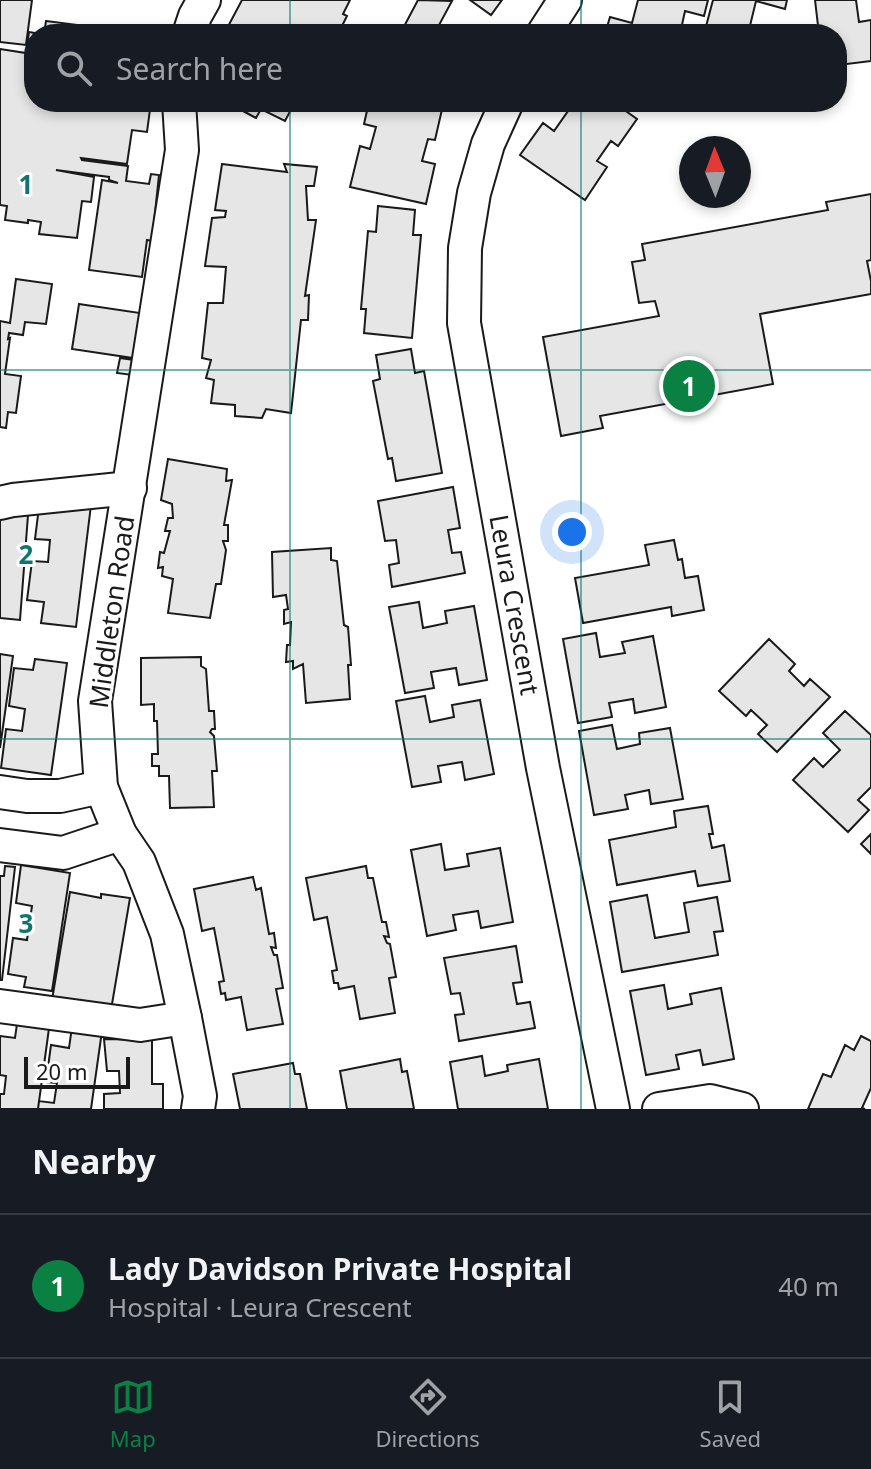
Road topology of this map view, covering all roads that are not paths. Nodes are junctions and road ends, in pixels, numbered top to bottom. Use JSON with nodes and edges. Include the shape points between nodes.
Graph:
{"nodes":[{"id":1,"x":204,"y":0,"type":"edge"},
{"id":2,"x":565,"y":0,"type":"edge"},
{"id":3,"x":192,"y":24,"type":"edge"},
{"id":4,"x":549,"y":24,"type":"edge"},
{"id":5,"x":180,"y":112,"type":"edge"},
{"id":6,"x":502,"y":112,"type":"edge"},
{"id":7,"x":130,"y":488,"type":"junction"},
{"id":8,"x":0,"y":503,"type":"edge"},
{"id":9,"x":101,"y":787,"type":"junction"},
{"id":10,"x":0,"y":792,"type":"edge"},
{"id":11,"x":120,"y":834,"type":"junction"},
{"id":12,"x":0,"y":845,"type":"edge"},
{"id":13,"x":0,"y":1006,"type":"edge"},
{"id":14,"x":185,"y":1018,"type":"junction"},
{"id":15,"x":198,"y":1109,"type":"edge"},
{"id":16,"x":613,"y":1109,"type":"edge"},
{"id":17,"x":659,"y":1109,"type":"edge"},
{"id":18,"x":742,"y":1109,"type":"edge"}],
"edges":[{"from":1,"to":3,"type":"street"},
{"from":2,"to":4,"type":"street"},
{"from":5,"to":7,"type":"street","name":"Middleton Road","via":[[182,150]]},
{"from":6,"to":16,"type":"street","name":"Leura Crescent","via":[[474,193],[465,248],[464,323],[543,768]]},
{"from":7,"to":8,"type":"street"},
{"from":7,"to":9,"type":"street","name":"Middleton Road","via":[[95,701]]},
{"from":9,"to":10,"type":"street","via":[[60,796]]},
{"from":9,"to":11,"type":"street","name":"Middleton Road"},
{"from":11,"to":12,"type":"street","via":[[63,853]]},
{"from":11,"to":14,"type":"street","name":"Middleton Road","via":[[139,862],[167,934]]},
{"from":13,"to":14,"type":"street","via":[[140,1025]]},
{"from":14,"to":15,"type":"street","name":"Middleton Road"},
{"from":17,"to":18,"type":"street","via":[[710,1101]]}]}
